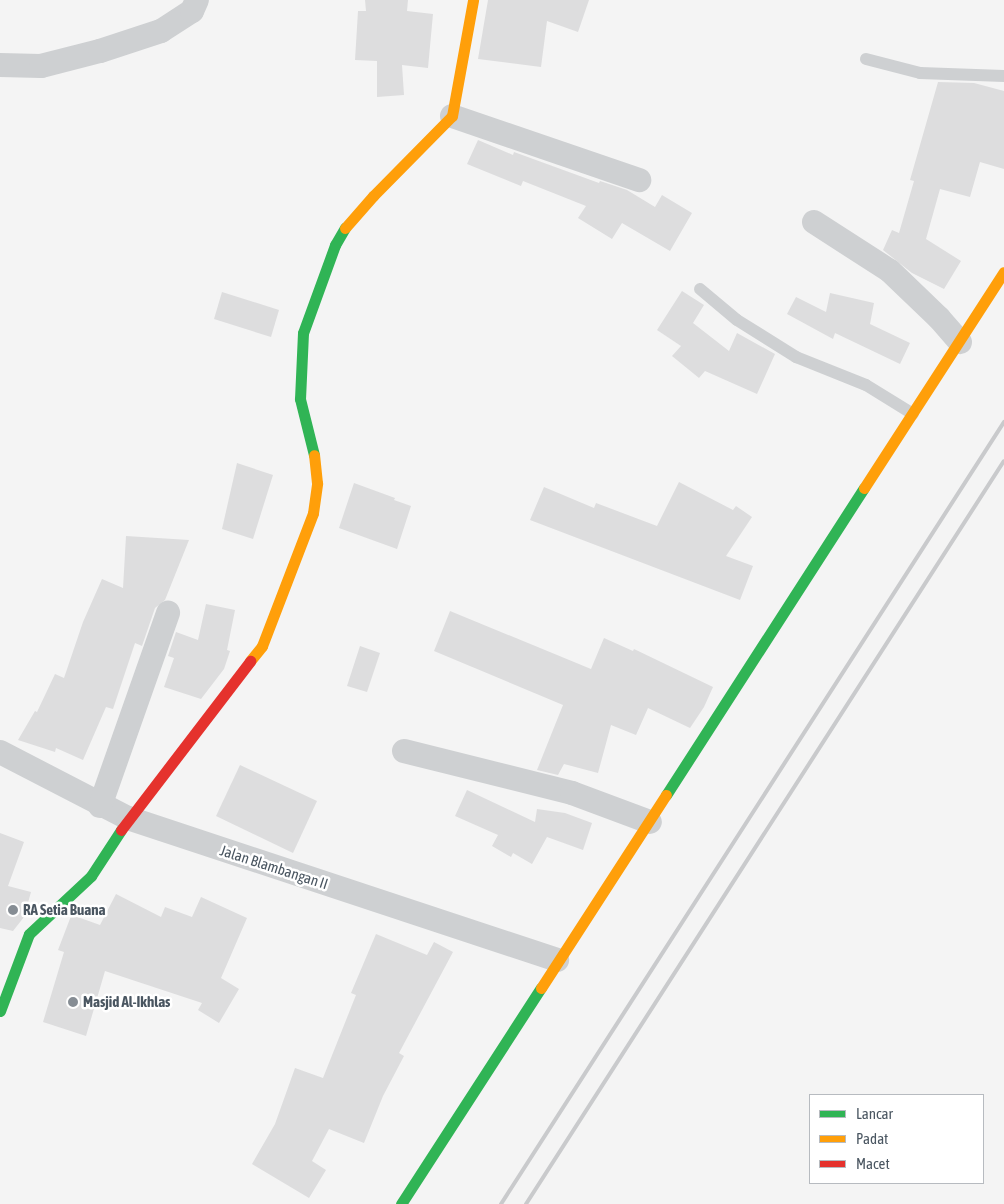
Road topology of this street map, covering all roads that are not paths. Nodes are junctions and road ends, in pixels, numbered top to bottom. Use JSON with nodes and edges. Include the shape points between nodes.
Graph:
{"nodes":[{"id":1,"x":196,"y":0,"type":"edge"},
{"id":2,"x":473,"y":0,"type":"edge"},
{"id":3,"x":866,"y":59,"type":"dead end"},
{"id":4,"x":0,"y":65,"type":"edge"},
{"id":5,"x":1004,"y":76,"type":"edge"},
{"id":6,"x":452,"y":116,"type":"junction"},
{"id":7,"x":639,"y":180,"type":"dead end"},
{"id":8,"x":814,"y":222,"type":"dead end"},
{"id":9,"x":1004,"y":272,"type":"edge"},
{"id":10,"x":700,"y":289,"type":"dead end"},
{"id":11,"x":960,"y":342,"type":"junction"},
{"id":12,"x":913,"y":414,"type":"junction"},
{"id":13,"x":168,"y":613,"type":"dead end"},
{"id":14,"x":404,"y":751,"type":"dead end"},
{"id":15,"x":0,"y":752,"type":"edge"},
{"id":16,"x":100,"y":806,"type":"junction"},
{"id":17,"x":128,"y":818,"type":"junction"},
{"id":18,"x":650,"y":822,"type":"junction"},
{"id":19,"x":557,"y":960,"type":"junction"},
{"id":20,"x":0,"y":1011,"type":"edge"},
{"id":21,"x":401,"y":1204,"type":"edge"}],
"edges":[{"from":1,"to":4,"type":"street","via":[[192,11],[153,34],[41,66]]},
{"from":2,"to":6,"type":"street"},
{"from":3,"to":5,"type":"lane","via":[[920,73]]},
{"from":6,"to":7,"type":"street"},
{"from":6,"to":17,"type":"street","via":[[373,196],[345,228],[335,245],[303,333],[300,362],[300,399],[312,442],[317,484],[312,513],[262,646]]},
{"from":8,"to":11,"type":"street","via":[[890,271]]},
{"from":9,"to":11,"type":"street"},
{"from":10,"to":12,"type":"lane","via":[[737,320],[796,357],[866,385]]},
{"from":11,"to":12,"type":"street"},
{"from":12,"to":18,"type":"street"},
{"from":13,"to":16,"type":"street"},
{"from":14,"to":18,"type":"street","via":[[572,793]]},
{"from":15,"to":16,"type":"street","name":"Jalan Blambangan II"},
{"from":16,"to":17,"type":"street","name":"Jalan Blambangan II"},
{"from":17,"to":19,"type":"street","name":"Jalan Blambangan II"},
{"from":17,"to":20,"type":"street","via":[[91,876],[29,934]]},
{"from":18,"to":19,"type":"street"},
{"from":19,"to":21,"type":"street"}]}
